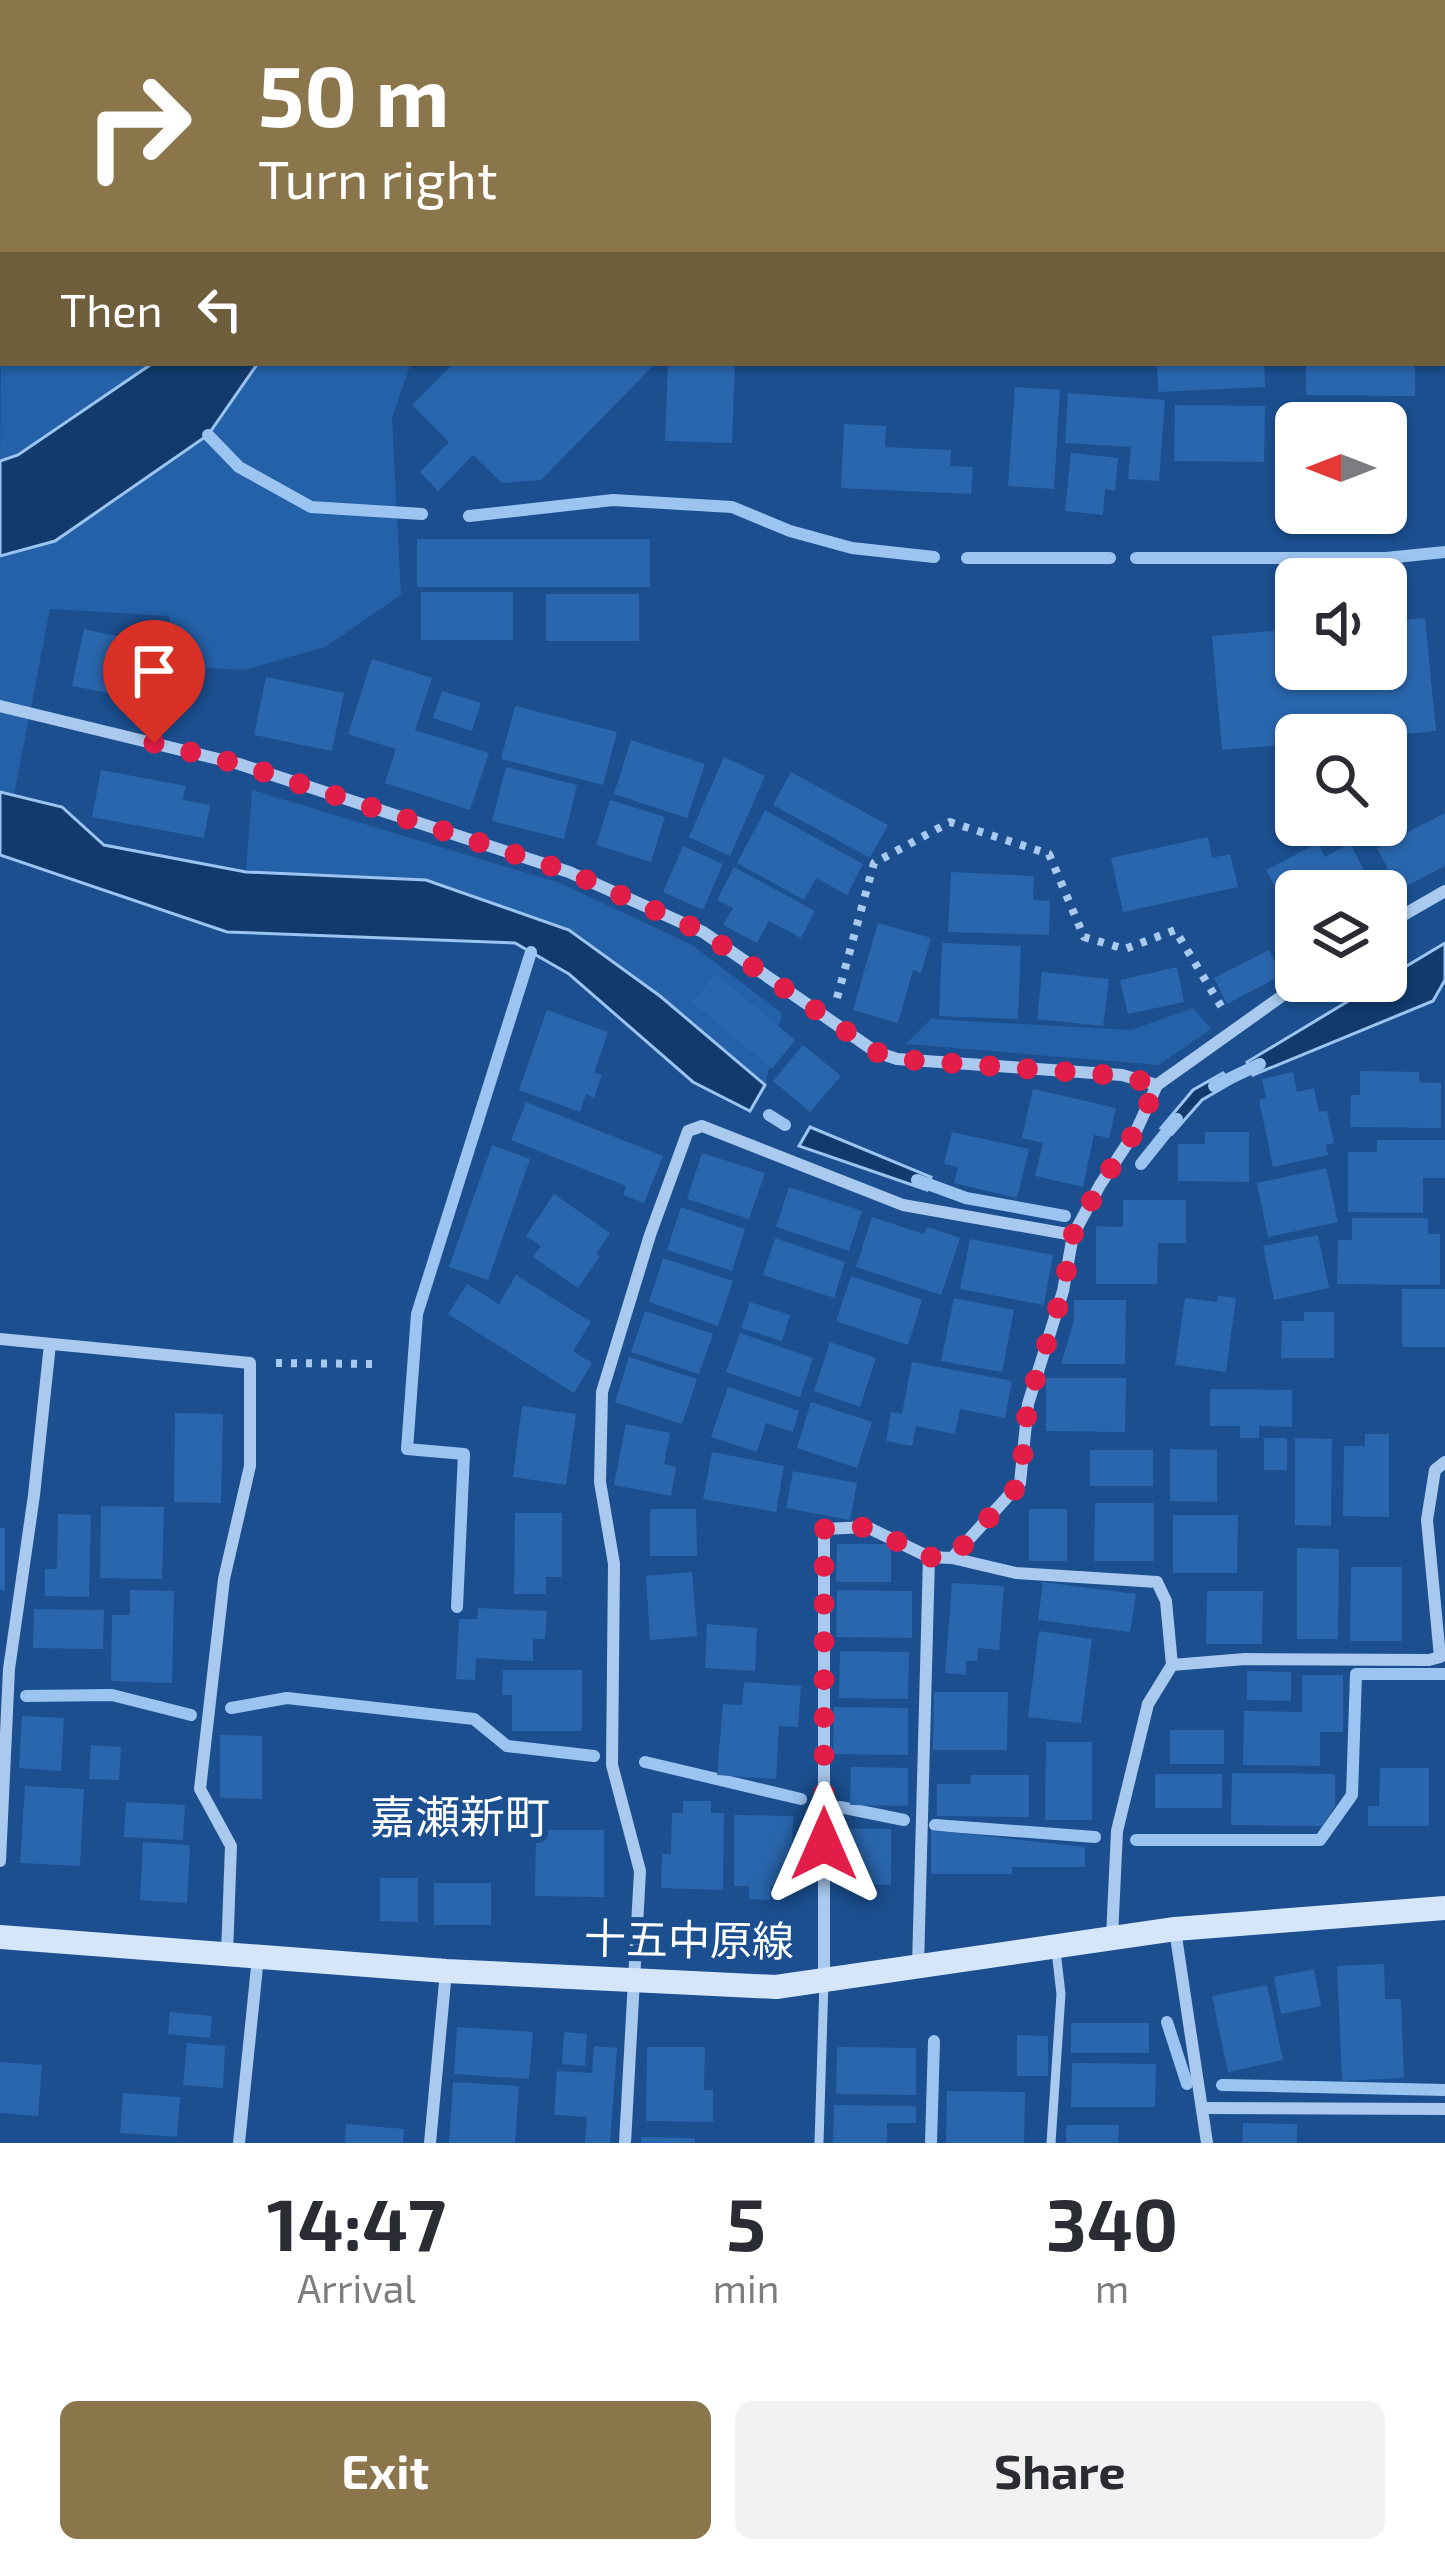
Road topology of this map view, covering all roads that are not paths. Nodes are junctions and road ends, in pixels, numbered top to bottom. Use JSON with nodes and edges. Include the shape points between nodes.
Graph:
{"nodes":[{"id":1,"x":0,"y":706,"type":"edge"},
{"id":2,"x":1445,"y":891,"type":"edge"},
{"id":3,"x":1407,"y":913,"type":"edge"},
{"id":4,"x":1275,"y":1000,"type":"edge"},
{"id":5,"x":1157,"y":1085,"type":"junction"},
{"id":6,"x":1073,"y":1235,"type":"junction"},
{"id":7,"x":0,"y":1340,"type":"edge"},
{"id":8,"x":50,"y":1344,"type":"junction"},
{"id":9,"x":1445,"y":1462,"type":"edge"},
{"id":10,"x":929,"y":1557,"type":"junction"},
{"id":11,"x":952,"y":1558,"type":"junction"},
{"id":12,"x":1172,"y":1665,"type":"junction"},
{"id":13,"x":0,"y":1861,"type":"edge"},
{"id":14,"x":1445,"y":1907,"type":"edge"},
{"id":15,"x":1175,"y":1929,"type":"junction"},
{"id":16,"x":0,"y":1937,"type":"edge"},
{"id":17,"x":1112,"y":1939,"type":"junction"},
{"id":18,"x":1055,"y":1947,"type":"junction"},
{"id":19,"x":227,"y":1954,"type":"junction"},
{"id":20,"x":258,"y":1957,"type":"junction"},
{"id":21,"x":918,"y":1966,"type":"junction"},
{"id":22,"x":446,"y":1971,"type":"junction"},
{"id":23,"x":824,"y":1979,"type":"junction"},
{"id":24,"x":635,"y":1981,"type":"junction"},
{"id":25,"x":1202,"y":2108,"type":"junction"},
{"id":26,"x":1445,"y":2109,"type":"edge"},
{"id":27,"x":238,"y":2143,"type":"edge"},
{"id":28,"x":430,"y":2143,"type":"edge"},
{"id":29,"x":625,"y":2143,"type":"edge"},
{"id":30,"x":819,"y":2143,"type":"edge"},
{"id":31,"x":1051,"y":2143,"type":"edge"},
{"id":32,"x":1207,"y":2143,"type":"edge"}],
"edges":[{"from":1,"to":5,"type":"street","via":[[239,764],[569,872],[703,932],[897,1059]]},
{"from":2,"to":3,"type":"street"},
{"from":4,"to":5,"type":"street"},
{"from":5,"to":6,"type":"street"},
{"from":6,"to":11,"type":"street","via":[[1028,1404],[1020,1484]]},
{"from":6,"to":24,"type":"street","via":[[903,1204],[703,1126],[688,1131],[602,1392],[600,1482],[614,1564],[613,1765],[640,1871]]},
{"from":7,"to":8,"type":"street"},
{"from":8,"to":13,"type":"street","via":[[9,1670]]},
{"from":8,"to":19,"type":"street","via":[[250,1363],[250,1466],[224,1579],[200,1790],[231,1846]]},
{"from":9,"to":12,"type":"street","via":[[1435,1470],[1427,1520],[1440,1657]]},
{"from":10,"to":11,"type":"street"},
{"from":10,"to":21,"type":"street"},
{"from":10,"to":23,"type":"street","via":[[867,1527],[824,1529]]},
{"from":11,"to":12,"type":"street","via":[[1016,1573],[1157,1582]]},
{"from":12,"to":17,"type":"street","via":[[1148,1704],[1118,1831]]},
{"from":14,"to":15,"type":"main road","name":"十五中原線"},
{"from":15,"to":17,"type":"main road","name":"十五中原線"},
{"from":15,"to":25,"type":"street"},
{"from":16,"to":19,"type":"main road","name":"十五中原線"},
{"from":17,"to":18,"type":"main road","name":"十五中原線"},
{"from":18,"to":21,"type":"main road","name":"十五中原線"},
{"from":18,"to":31,"type":"lane","via":[[1061,1994]]},
{"from":19,"to":20,"type":"main road","name":"十五中原線"},
{"from":20,"to":22,"type":"main road","name":"十五中原線"},
{"from":20,"to":27,"type":"street"},
{"from":21,"to":23,"type":"main road","name":"十五中原線"},
{"from":22,"to":24,"type":"main road","name":"十五中原線"},
{"from":22,"to":28,"type":"street"},
{"from":23,"to":24,"type":"main road","name":"十五中原線","via":[[776,1987]]},
{"from":23,"to":30,"type":"lane"},
{"from":24,"to":29,"type":"street"},
{"from":25,"to":26,"type":"street"},
{"from":25,"to":32,"type":"street"}]}
